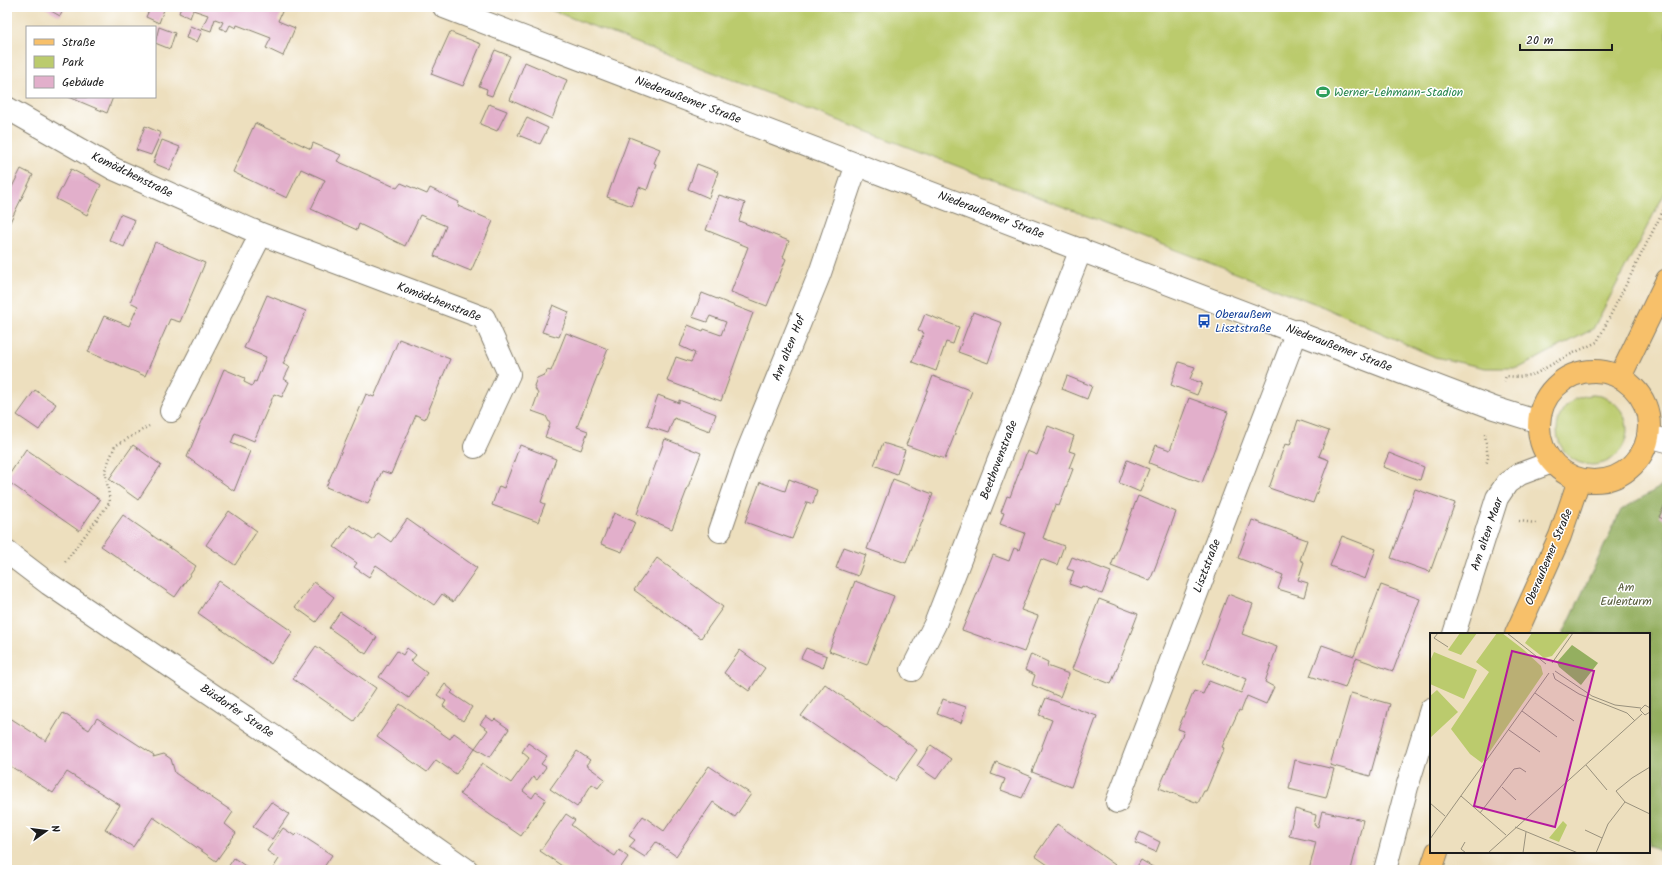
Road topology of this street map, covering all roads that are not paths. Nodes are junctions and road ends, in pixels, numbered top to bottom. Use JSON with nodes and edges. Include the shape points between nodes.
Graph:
{"nodes":[{"id":1,"x":444,"y":7,"type":"edge"},
{"id":2,"x":7,"y":108,"type":"edge"},
{"id":3,"x":857,"y":164,"type":"junction"},
{"id":4,"x":261,"y":234,"type":"junction"},
{"id":5,"x":1081,"y":249,"type":"junction"},
{"id":6,"x":1667,"y":280,"type":"edge"},
{"id":7,"x":1297,"y":332,"type":"junction"},
{"id":8,"x":1620,"y":377,"type":"junction"},
{"id":9,"x":171,"y":411,"type":"road end"},
{"id":10,"x":1538,"y":422,"type":"junction"},
{"id":11,"x":1658,"y":439,"type":"edge"},
{"id":12,"x":475,"y":447,"type":"dead end"},
{"id":13,"x":1552,"y":462,"type":"junction"},
{"id":14,"x":1579,"y":480,"type":"junction"},
{"id":15,"x":720,"y":531,"type":"dead end"},
{"id":16,"x":7,"y":552,"type":"edge"},
{"id":17,"x":1454,"y":633,"type":"edge"},
{"id":18,"x":1516,"y":633,"type":"edge"},
{"id":19,"x":912,"y":670,"type":"dead end"},
{"id":20,"x":1430,"y":712,"type":"edge"},
{"id":21,"x":1117,"y":802,"type":"dead end"},
{"id":22,"x":1437,"y":853,"type":"edge"},
{"id":23,"x":467,"y":870,"type":"edge"},
{"id":24,"x":1385,"y":870,"type":"edge"},
{"id":25,"x":1431,"y":870,"type":"edge"}],
"edges":[{"from":1,"to":3,"type":"street","name":"Niederaußemer Straße"},
{"from":2,"to":4,"type":"street","name":"Komödchenstraße","via":[[114,169]]},
{"from":3,"to":5,"type":"street","name":"Niederaußemer Straße"},
{"from":3,"to":15,"type":"street","name":"Am alten Hof","via":[[820,272],[746,455]]},
{"from":4,"to":9,"type":"street"},
{"from":4,"to":12,"type":"street","name":"Komödchenstraße","via":[[484,318],[509,374]]},
{"from":5,"to":7,"type":"street","name":"Niederaußemer Straße"},
{"from":5,"to":19,"type":"street","name":"Beethovenstraße","via":[[935,624]]},
{"from":6,"to":8,"type":"main road"},
{"from":7,"to":10,"type":"street","name":"Niederaußemer Straße","via":[[1494,408]]},
{"from":7,"to":21,"type":"street","name":"Lisztstraße"},
{"from":8,"to":10,"type":"main road","via":[[1606,372],[1589,371],[1574,374],[1560,382],[1550,393],[1542,407]]},
{"from":8,"to":11,"type":"main road","via":[[1634,388],[1644,402]]},
{"from":10,"to":13,"type":"main road","via":[[1544,450]]},
{"from":11,"to":14,"type":"main road","via":[[1623,473],[1609,480]]},
{"from":13,"to":14,"type":"main road","via":[[1564,473]]},
{"from":13,"to":17,"type":"street","name":"Am alten Maar","via":[[1520,474],[1507,483],[1497,498]]},
{"from":14,"to":18,"type":"main road","name":"Oberaußemer Straße","via":[[1560,536]]},
{"from":16,"to":23,"type":"street","name":"Büsdorfer Straße","via":[[49,584],[366,798]]},
{"from":20,"to":24,"type":"street"},
{"from":22,"to":25,"type":"main road"}]}
